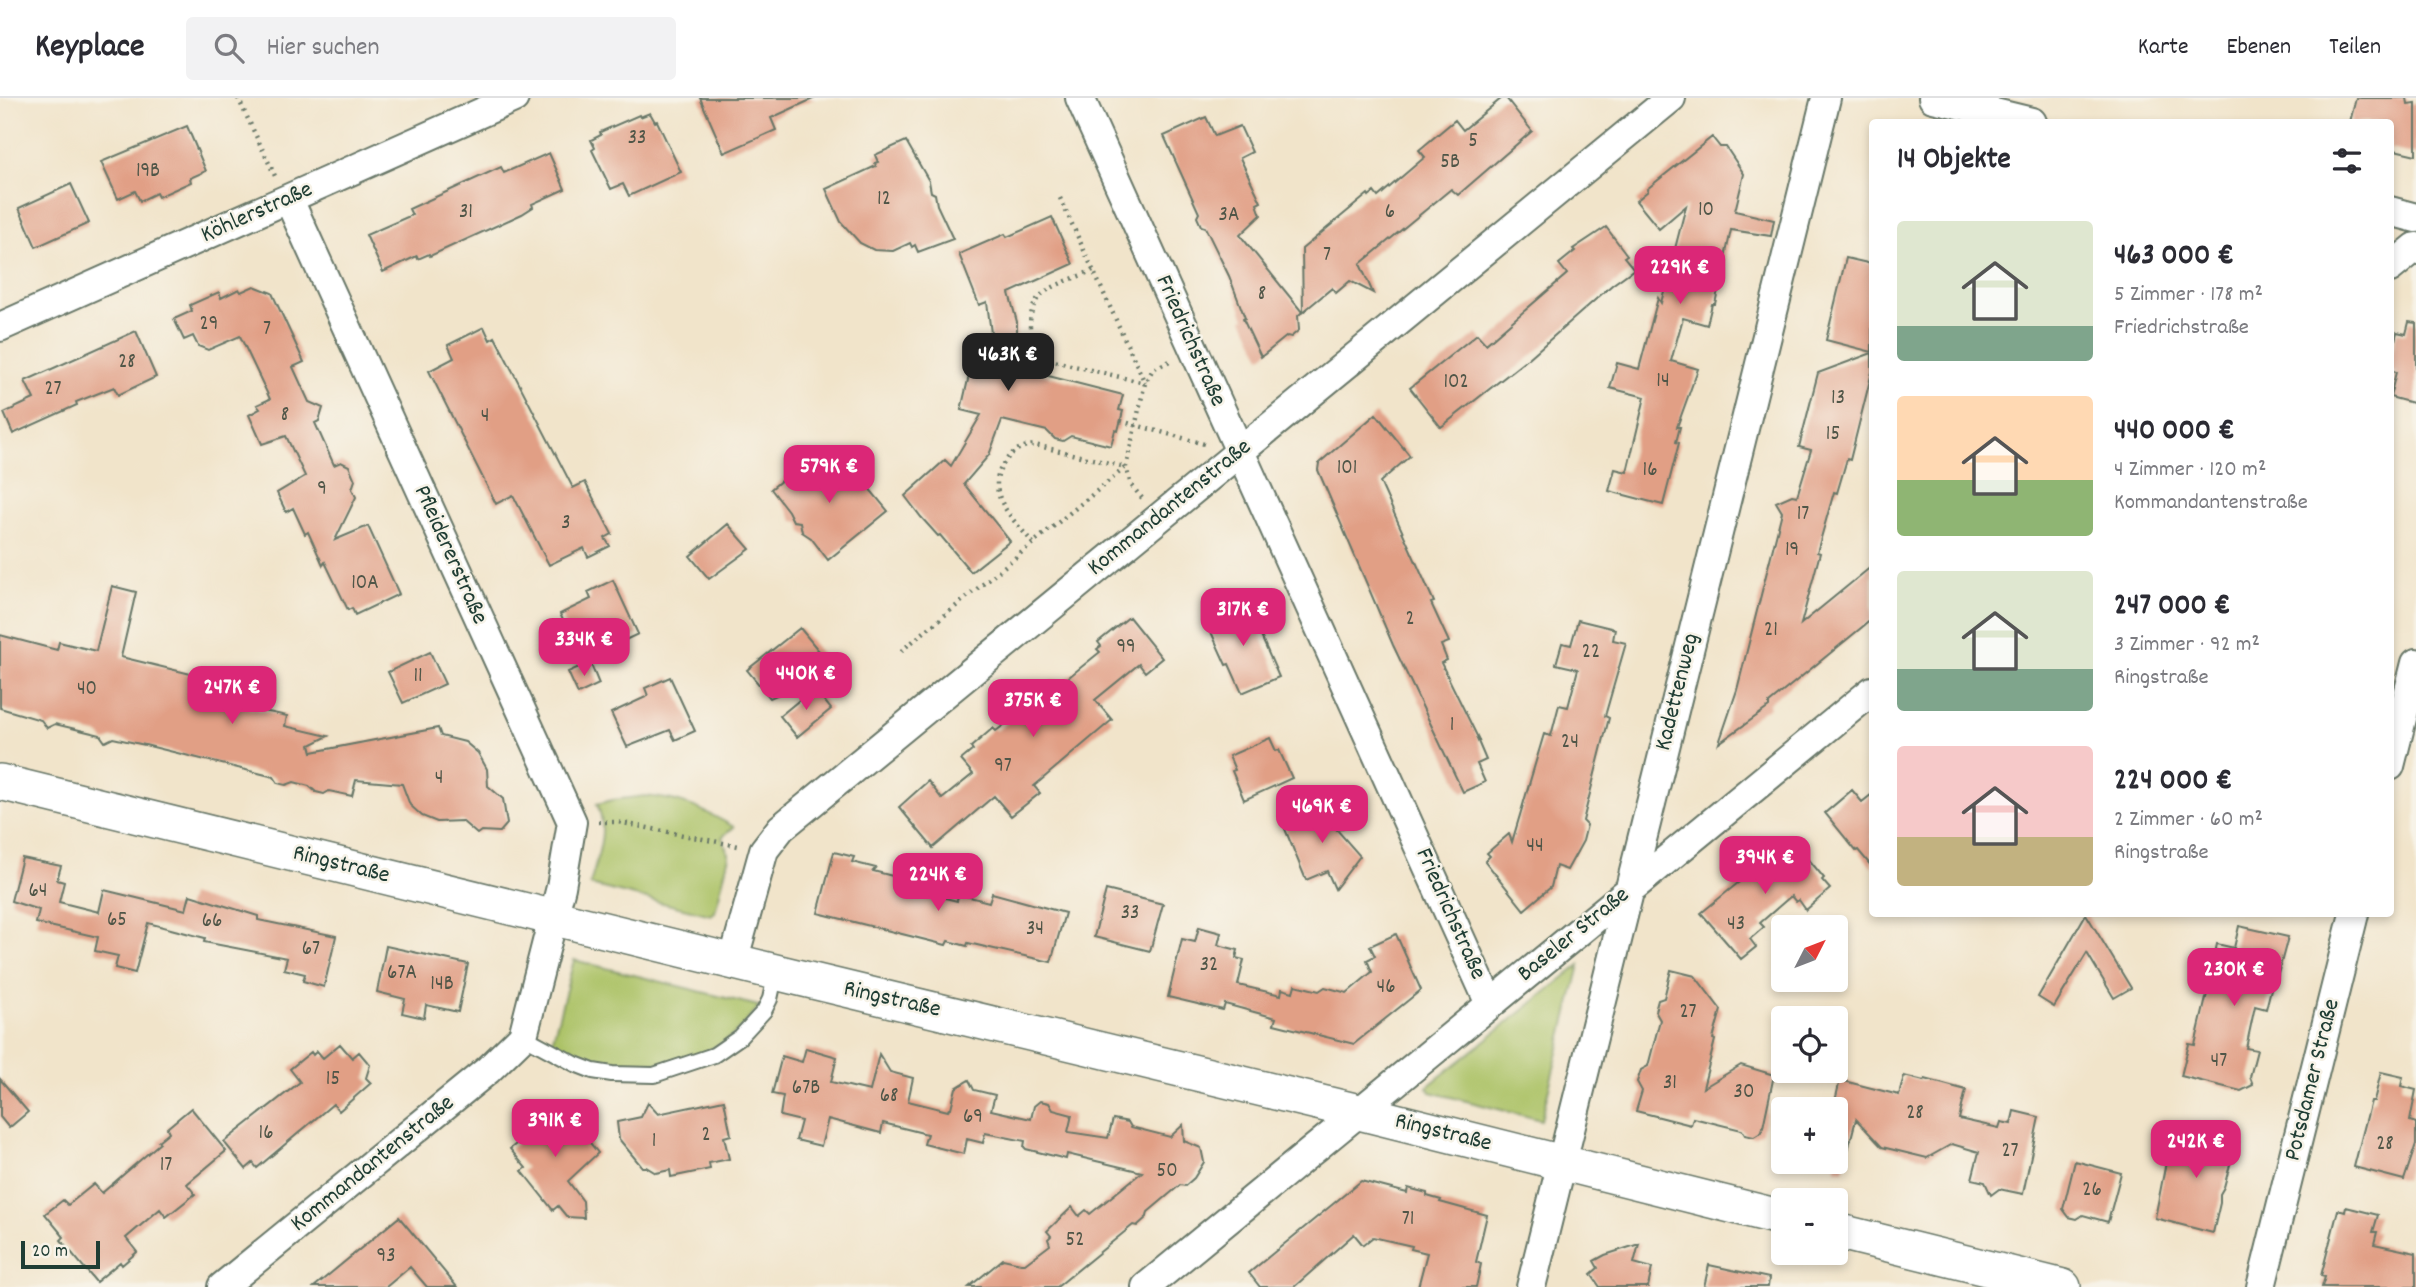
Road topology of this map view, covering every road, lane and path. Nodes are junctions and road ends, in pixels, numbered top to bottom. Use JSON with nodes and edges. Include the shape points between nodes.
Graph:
{"nodes":[{"id":1,"x":238,"y":98,"type":"edge"},
{"id":2,"x":514,"y":98,"type":"edge"},
{"id":3,"x":1080,"y":98,"type":"edge"},
{"id":4,"x":1671,"y":98,"type":"edge"},
{"id":5,"x":1826,"y":98,"type":"edge"},
{"id":6,"x":1933,"y":98,"type":"edge"},
{"id":7,"x":2020,"y":119,"type":"edge"},
{"id":8,"x":282,"y":189,"type":"junction"},
{"id":9,"x":1060,"y":198,"type":"dead end"},
{"id":10,"x":2394,"y":212,"type":"edge"},
{"id":11,"x":2416,"y":218,"type":"edge"},
{"id":12,"x":2416,"y":247,"type":"edge"},
{"id":13,"x":2394,"y":265,"type":"edge"},
{"id":14,"x":1093,"y":271,"type":"junction"},
{"id":15,"x":0,"y":327,"type":"edge"},
{"id":16,"x":1173,"y":360,"type":"dead end"},
{"id":17,"x":1145,"y":383,"type":"junction"},
{"id":18,"x":1121,"y":421,"type":"dead end"},
{"id":19,"x":1136,"y":425,"type":"junction"},
{"id":20,"x":1212,"y":446,"type":"dead end"},
{"id":21,"x":1240,"y":451,"type":"junction"},
{"id":22,"x":1126,"y":467,"type":"junction"},
{"id":23,"x":1144,"y":501,"type":"dead end"},
{"id":24,"x":1033,"y":543,"type":"junction"},
{"id":25,"x":901,"y":650,"type":"dead end"},
{"id":26,"x":2416,"y":663,"type":"edge"},
{"id":27,"x":1869,"y":693,"type":"edge"},
{"id":28,"x":2394,"y":750,"type":"edge"},
{"id":29,"x":0,"y":782,"type":"edge"},
{"id":30,"x":572,"y":822,"type":"junction"},
{"id":31,"x":738,"y":846,"type":"dead end"},
{"id":32,"x":1629,"y":890,"type":"junction"},
{"id":33,"x":554,"y":917,"type":"junction"},
{"id":34,"x":2353,"y":917,"type":"edge"},
{"id":35,"x":733,"y":962,"type":"junction"},
{"id":36,"x":776,"y":972,"type":"junction"},
{"id":37,"x":1490,"y":1004,"type":"junction"},
{"id":38,"x":523,"y":1035,"type":"junction"},
{"id":39,"x":1359,"y":1112,"type":"junction"},
{"id":40,"x":1562,"y":1163,"type":"junction"},
{"id":41,"x":1771,"y":1215,"type":"edge"},
{"id":42,"x":1848,"y":1234,"type":"edge"},
{"id":43,"x":222,"y":1287,"type":"edge"},
{"id":44,"x":1146,"y":1287,"type":"edge"},
{"id":45,"x":1531,"y":1287,"type":"edge"},
{"id":46,"x":2063,"y":1287,"type":"edge"},
{"id":47,"x":2261,"y":1287,"type":"edge"}],
"edges":[{"from":1,"to":8,"type":"path"},
{"from":2,"to":8,"type":"street","name":"Köhlerstraße"},
{"from":3,"to":21,"type":"street","name":"Friedrichstraße"},
{"from":4,"to":21,"type":"street","name":"Kommandantenstraße"},
{"from":5,"to":32,"type":"street","name":"Kadettenweg"},
{"from":6,"to":7,"type":"street"},
{"from":8,"to":15,"type":"street","name":"Köhlerstraße"},
{"from":8,"to":30,"type":"street","name":"Pfleidererstraße"},
{"from":9,"to":14,"type":"path"},
{"from":10,"to":11,"type":"street"},
{"from":12,"to":13,"type":"street"},
{"from":14,"to":17,"type":"path"},
{"from":14,"to":17,"type":"path","via":[[1038,298],[1031,313],[1033,344],[1040,355],[1054,361]]},
{"from":16,"to":17,"type":"path","via":[[1153,369]]},
{"from":17,"to":19,"type":"path"},
{"from":18,"to":19,"type":"path"},
{"from":19,"to":20,"type":"path"},
{"from":19,"to":22,"type":"path"},
{"from":21,"to":35,"type":"street","name":"Kommandantenstraße","via":[[781,828],[764,850]]},
{"from":21,"to":37,"type":"street","name":"Friedrichstraße"},
{"from":22,"to":23,"type":"path","via":[[1131,485]]},
{"from":22,"to":24,"type":"path"},
{"from":22,"to":24,"type":"path","via":[[1035,445],[1012,452],[996,475],[999,502]]},
{"from":24,"to":25,"type":"path"},
{"from":26,"to":28,"type":"street"},
{"from":27,"to":32,"type":"street","name":"Baseler Straße"},
{"from":29,"to":33,"type":"street","name":"Ringstraße"},
{"from":30,"to":31,"type":"path","via":[[618,822]]},
{"from":30,"to":33,"type":"street"},
{"from":32,"to":37,"type":"street","name":"Baseler Straße"},
{"from":32,"to":40,"type":"street","name":"Kadettenweg"},
{"from":33,"to":35,"type":"street","name":"Ringstraße"},
{"from":33,"to":38,"type":"street"},
{"from":34,"to":47,"type":"street","name":"Potsdamer Straße"},
{"from":35,"to":36,"type":"street","name":"Ringstraße"},
{"from":36,"to":38,"type":"lane","via":[[764,1011],[740,1037],[714,1055],[654,1075],[593,1070]]},
{"from":36,"to":39,"type":"street","name":"Ringstraße"},
{"from":37,"to":39,"type":"street","name":"Baseler Straße"},
{"from":38,"to":43,"type":"street","name":"Kommandantenstraße","via":[[488,1070]]},
{"from":39,"to":40,"type":"street","name":"Ringstraße"},
{"from":39,"to":44,"type":"street","name":"Baseler Straße"},
{"from":40,"to":41,"type":"street","name":"Ringstraße"},
{"from":40,"to":45,"type":"street","name":"Kadettenweg"},
{"from":42,"to":46,"type":"street"}]}
